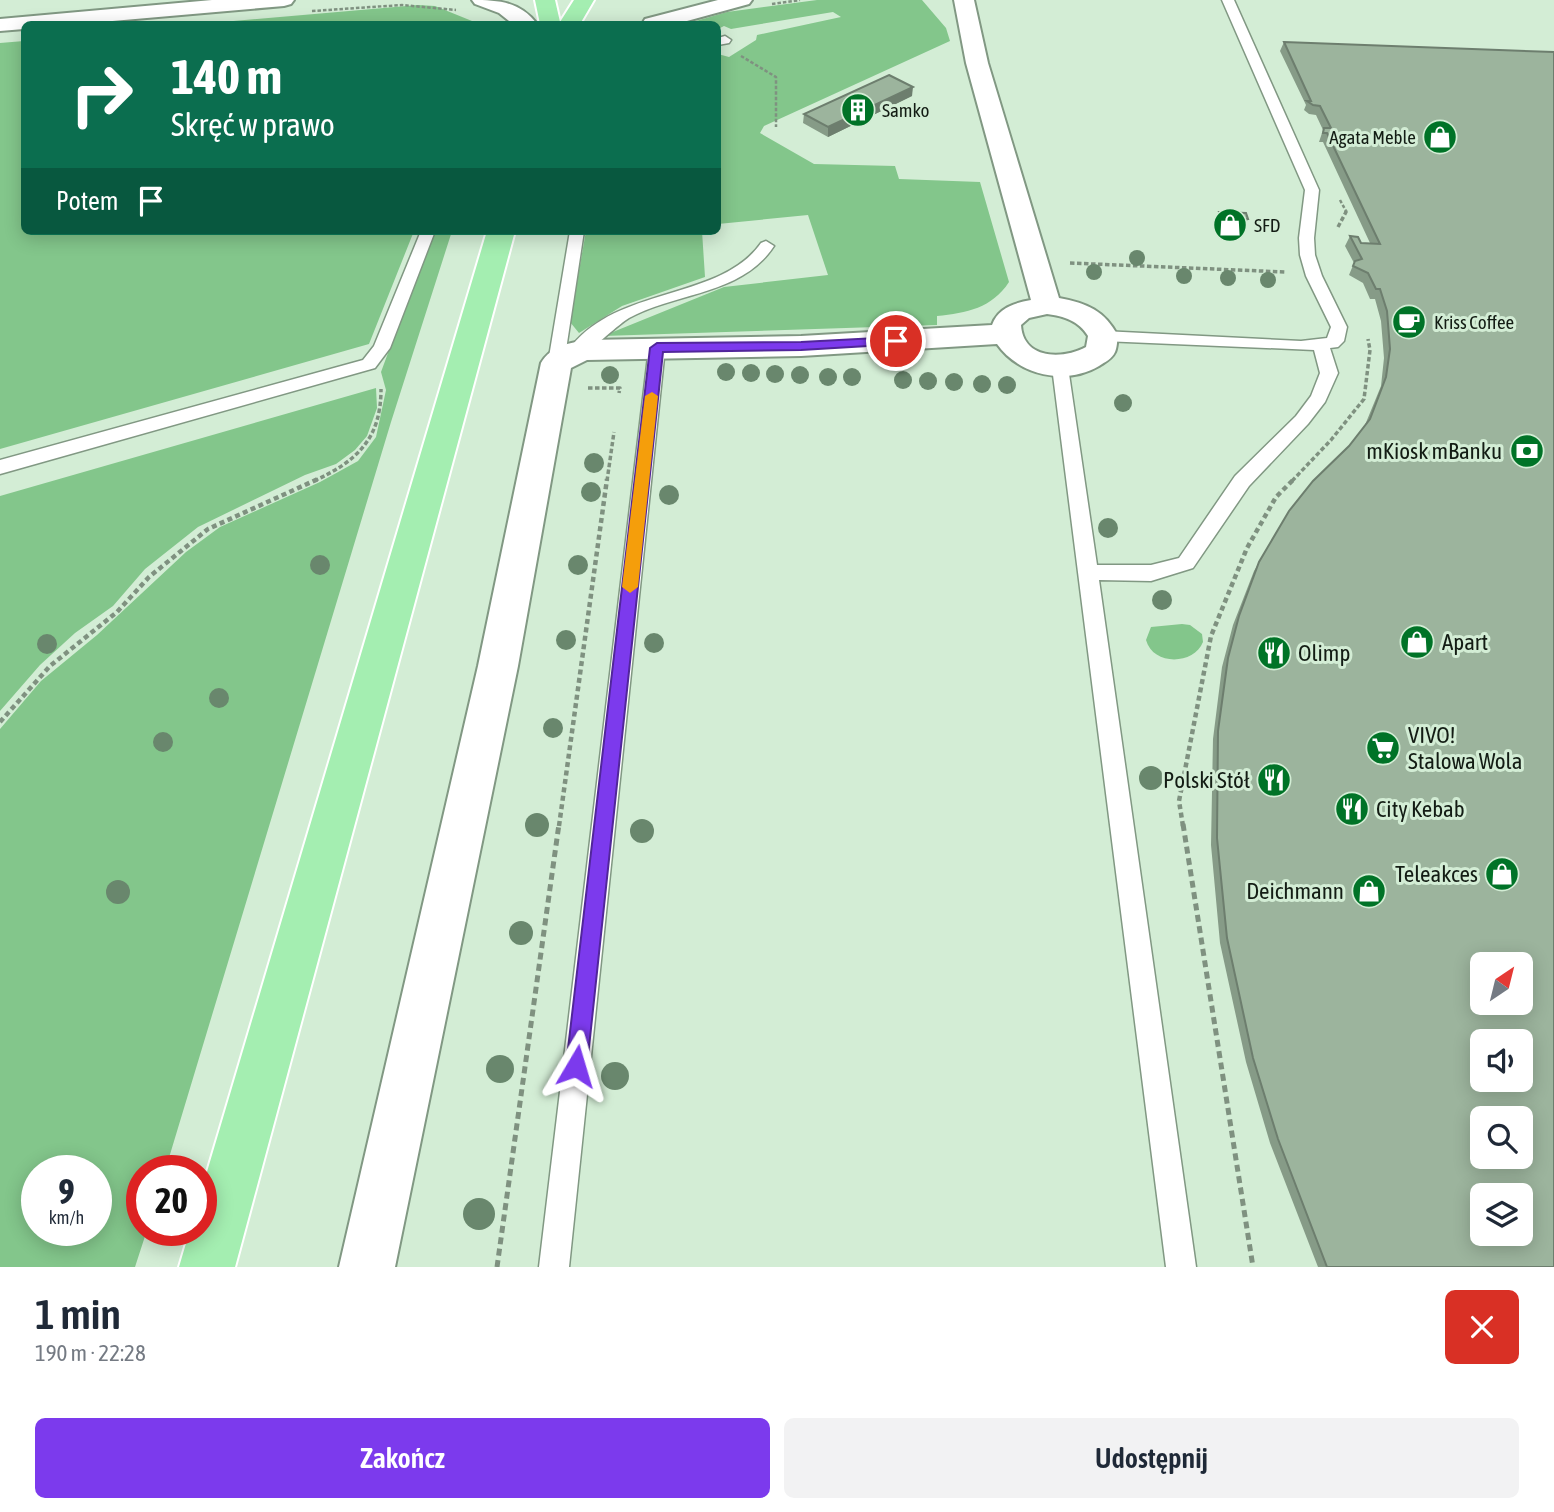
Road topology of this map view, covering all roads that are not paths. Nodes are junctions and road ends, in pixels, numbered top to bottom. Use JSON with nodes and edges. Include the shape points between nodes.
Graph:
{"nodes":[{"id":1,"x":104,"y":0,"type":"edge"},
{"id":2,"x":284,"y":0,"type":"edge"},
{"id":3,"x":482,"y":0,"type":"edge"},
{"id":4,"x":545,"y":0,"type":"edge"},
{"id":5,"x":584,"y":0,"type":"edge"},
{"id":6,"x":742,"y":0,"type":"edge"},
{"id":7,"x":964,"y":0,"type":"edge"},
{"id":8,"x":1228,"y":0,"type":"edge"},
{"id":9,"x":0,"y":9,"type":"edge"},
{"id":10,"x":45,"y":21,"type":"edge"},
{"id":11,"x":522,"y":21,"type":"edge"},
{"id":12,"x":549,"y":21,"type":"edge"},
{"id":13,"x":572,"y":21,"type":"edge"},
{"id":14,"x":664,"y":21,"type":"edge"},
{"id":15,"x":21,"y":23,"type":"edge"},
{"id":16,"x":0,"y":25,"type":"edge"},
{"id":17,"x":426,"y":235,"type":"edge"},
{"id":18,"x":501,"y":235,"type":"edge"},
{"id":19,"x":577,"y":235,"type":"edge"},
{"id":20,"x":766,"y":246,"type":"dead end"},
{"id":21,"x":1047,"y":305,"type":"junction"},
{"id":22,"x":1005,"y":334,"type":"junction"},
{"id":23,"x":1103,"y":336,"type":"junction"},
{"id":24,"x":1321,"y":345,"type":"junction"},
{"id":25,"x":657,"y":348,"type":"junction"},
{"id":26,"x":566,"y":357,"type":"junction"},
{"id":27,"x":1059,"y":366,"type":"junction"},
{"id":28,"x":0,"y":467,"type":"edge"},
{"id":29,"x":1087,"y":572,"type":"junction"},
{"id":30,"x":206,"y":1267,"type":"edge"},
{"id":31,"x":367,"y":1267,"type":"edge"},
{"id":32,"x":554,"y":1267,"type":"edge"},
{"id":33,"x":1181,"y":1267,"type":"edge"}],
"edges":[{"from":1,"to":9,"type":"street"},
{"from":2,"to":10,"type":"street"},
{"from":3,"to":11,"type":"street"},
{"from":4,"to":12,"type":"main road"},
{"from":5,"to":13,"type":"main road"},
{"from":6,"to":14,"type":"street"},
{"from":7,"to":21,"type":"street","via":[[977,63]]},
{"from":8,"to":24,"type":"lane","via":[[1312,190],[1306,244],[1339,327],[1338,337]]},
{"from":15,"to":16,"type":"street"},
{"from":17,"to":28,"type":"lane","via":[[382,348],[369,364]]},
{"from":18,"to":30,"type":"main road"},
{"from":19,"to":26,"type":"lane"},
{"from":20,"to":26,"type":"lane","via":[[751,265],[631,311]]},
{"from":21,"to":22,"type":"street","via":[[1020,310],[1011,317]]},
{"from":21,"to":23,"type":"street","via":[[1087,317]]},
{"from":22,"to":25,"type":"street","via":[[801,346]]},
{"from":22,"to":27,"type":"street","via":[[1023,356]]},
{"from":23,"to":24,"type":"lane"},
{"from":23,"to":27,"type":"street","via":[[1100,352],[1093,359]]},
{"from":24,"to":29,"type":"lane","via":[[1329,373],[1319,398],[1242,481],[1186,563],[1157,573]]},
{"from":25,"to":26,"type":"street"},
{"from":25,"to":32,"type":"lane"},
{"from":26,"to":31,"type":"street"},
{"from":27,"to":29,"type":"lane"},
{"from":29,"to":33,"type":"lane"}]}
